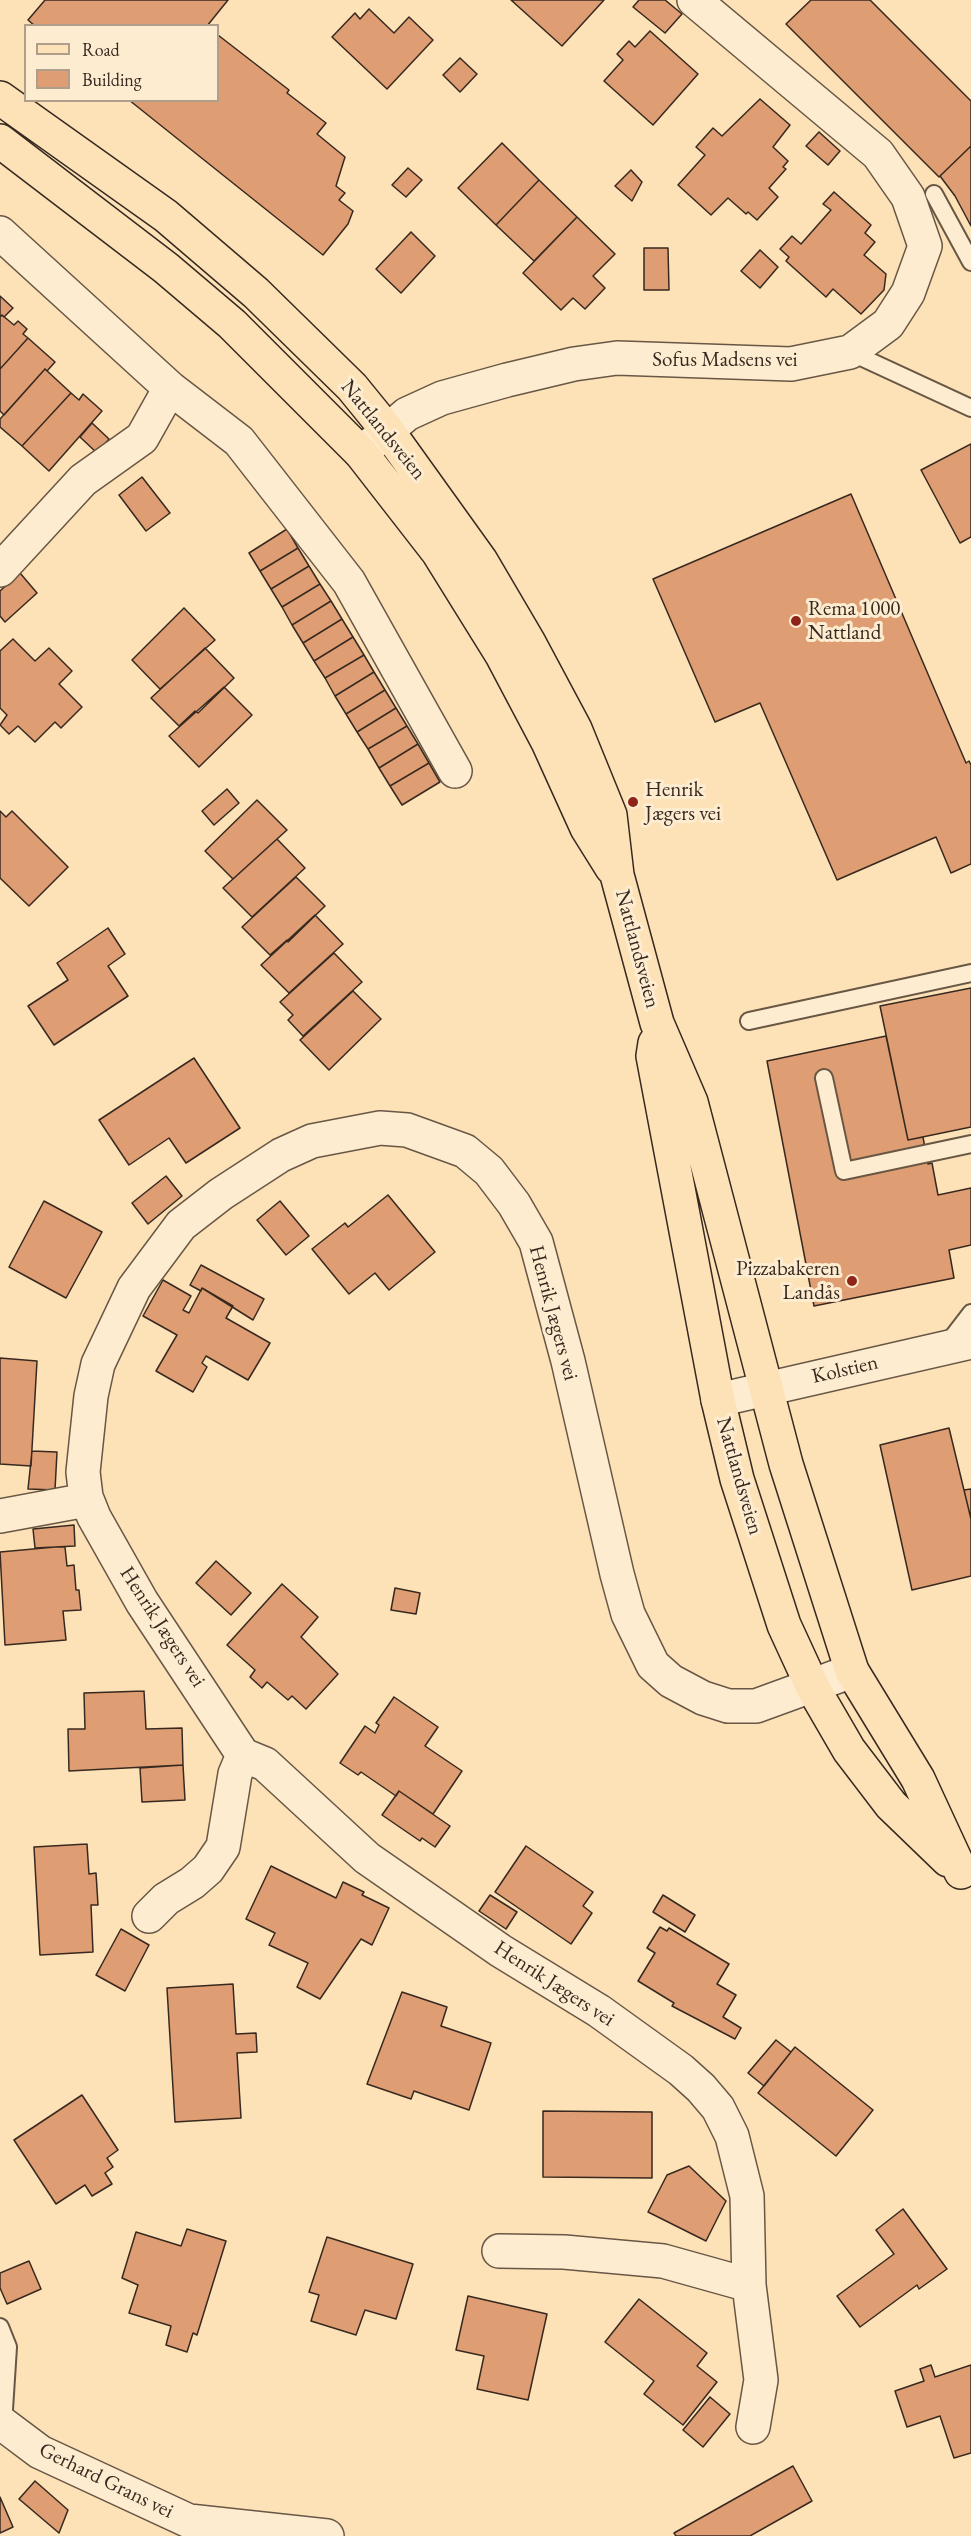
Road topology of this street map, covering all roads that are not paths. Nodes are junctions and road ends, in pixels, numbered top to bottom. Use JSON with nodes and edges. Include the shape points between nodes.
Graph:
{"nodes":[{"id":1,"x":694,"y":0,"type":"edge"},
{"id":2,"x":0,"y":98,"type":"edge"},
{"id":3,"x":0,"y":141,"type":"edge"},
{"id":4,"x":934,"y":194,"type":"dead end"},
{"id":5,"x":0,"y":234,"type":"edge"},
{"id":6,"x":971,"y":262,"type":"edge"},
{"id":7,"x":850,"y":352,"type":"junction"},
{"id":8,"x":170,"y":388,"type":"junction"},
{"id":9,"x":971,"y":408,"type":"edge"},
{"id":10,"x":387,"y":430,"type":"junction"},
{"id":11,"x":361,"y":453,"type":"junction"},
{"id":12,"x":0,"y":570,"type":"edge"},
{"id":13,"x":455,"y":771,"type":"dead end"},
{"id":14,"x":616,"y":875,"type":"junction"},
{"id":15,"x":971,"y":973,"type":"edge"},
{"id":16,"x":749,"y":1021,"type":"dead end"},
{"id":17,"x":657,"y":1023,"type":"junction"},
{"id":18,"x":824,"y":1078,"type":"dead end"},
{"id":19,"x":971,"y":1143,"type":"edge"},
{"id":20,"x":971,"y":1313,"type":"edge"},
{"id":21,"x":957,"y":1345,"type":"edge"},
{"id":22,"x":768,"y":1388,"type":"junction"},
{"id":23,"x":718,"y":1400,"type":"junction"},
{"id":24,"x":86,"y":1497,"type":"junction"},
{"id":25,"x":0,"y":1516,"type":"edge"},
{"id":26,"x":852,"y":1671,"type":"junction"},
{"id":27,"x":813,"y":1688,"type":"junction"},
{"id":28,"x":243,"y":1755,"type":"junction"},
{"id":29,"x":966,"y":1878,"type":"edge"},
{"id":30,"x":149,"y":1916,"type":"dead end"},
{"id":31,"x":499,"y":2251,"type":"dead end"},
{"id":32,"x":749,"y":2285,"type":"junction"},
{"id":33,"x":0,"y":2327,"type":"edge"},
{"id":34,"x":1,"y":2424,"type":"edge"},
{"id":35,"x":753,"y":2427,"type":"dead end"},
{"id":36,"x":327,"y":2536,"type":"edge"}],
"edges":[{"from":1,"to":7,"type":"street","name":"Sofus Madsens vei","via":[[878,154],[908,197],[925,246],[908,293],[888,324]]},
{"from":2,"to":10,"type":"main road","name":"Nattlandsveien","via":[[166,216],[216,257],[352,387]]},
{"from":3,"to":11,"type":"main road","name":"Nattlandsveien","via":[[166,268],[232,324]]},
{"from":4,"to":6,"type":"lane"},
{"from":5,"to":8,"type":"street"},
{"from":7,"to":9,"type":"lane"},
{"from":7,"to":10,"type":"street","name":"Sofus Madsens vei","via":[[791,364],[617,358],[574,364],[442,398],[407,414]]},
{"from":8,"to":12,"type":"street","via":[[142,438],[83,480]]},
{"from":8,"to":13,"type":"street","via":[[239,441],[349,582]]},
{"from":10,"to":11,"type":"street","name":"Sofus Madsens vei"},
{"from":10,"to":14,"type":"main road","name":"Nattlandsveien","via":[[481,561],[574,729],[610,815]]},
{"from":11,"to":14,"type":"main road","name":"Nattlandsveien","via":[[438,552],[502,655],[587,828]]},
{"from":14,"to":17,"type":"main road","name":"Nattlandsveien"},
{"from":15,"to":16,"type":"lane"},
{"from":17,"to":22,"type":"main road","name":"Nattlandsveien","via":[[691,1102]]},
{"from":17,"to":23,"type":"main road","name":"Nattlandsveien","via":[[653,1056]]},
{"from":18,"to":19,"type":"lane","via":[[844,1171]]},
{"from":20,"to":21,"type":"lane"},
{"from":21,"to":22,"type":"street","name":"Kolstien"},
{"from":22,"to":23,"type":"street","name":"Kolstien"},
{"from":22,"to":26,"type":"main road","name":"Nattlandsveien","via":[[786,1464]]},
{"from":23,"to":27,"type":"main road","name":"Nattlandsveien","via":[[738,1479],[784,1625]]},
{"from":24,"to":25,"type":"street"},
{"from":24,"to":27,"type":"street","name":"Henrik Jægers vei","via":[[83,1472],[98,1364],[134,1288],[181,1225],[231,1187],[281,1155],[312,1141],[380,1128],[407,1130],[465,1151],[489,1171],[536,1242],[628,1614],[653,1665],[671,1681],[728,1706],[756,1706]]},
{"from":24,"to":28,"type":"street","name":"Henrik Jægers vei","via":[[142,1602]]},
{"from":26,"to":27,"type":"street","name":"Henrik Jægers vei"},
{"from":26,"to":29,"type":"main road","name":"Nattlandsveien","via":[[918,1779]]},
{"from":27,"to":29,"type":"main road","name":"Nattlandsveien","via":[[849,1750],[891,1805]]},
{"from":28,"to":30,"type":"street","via":[[235,1774],[223,1847],[208,1869]]},
{"from":28,"to":32,"type":"street","name":"Henrik Jægers vei","via":[[264,1764],[367,1858],[501,1951],[598,2011],[701,2088],[718,2108],[732,2136],[747,2196]]},
{"from":31,"to":32,"type":"street","via":[[663,2261]]},
{"from":32,"to":35,"type":"street","name":"Henrik Jægers vei","via":[[761,2380]]},
{"from":33,"to":34,"type":"lane","via":[[8,2347]]},
{"from":34,"to":36,"type":"street","name":"Gerhard Grans vei","via":[[40,2452],[189,2521]]}]}
